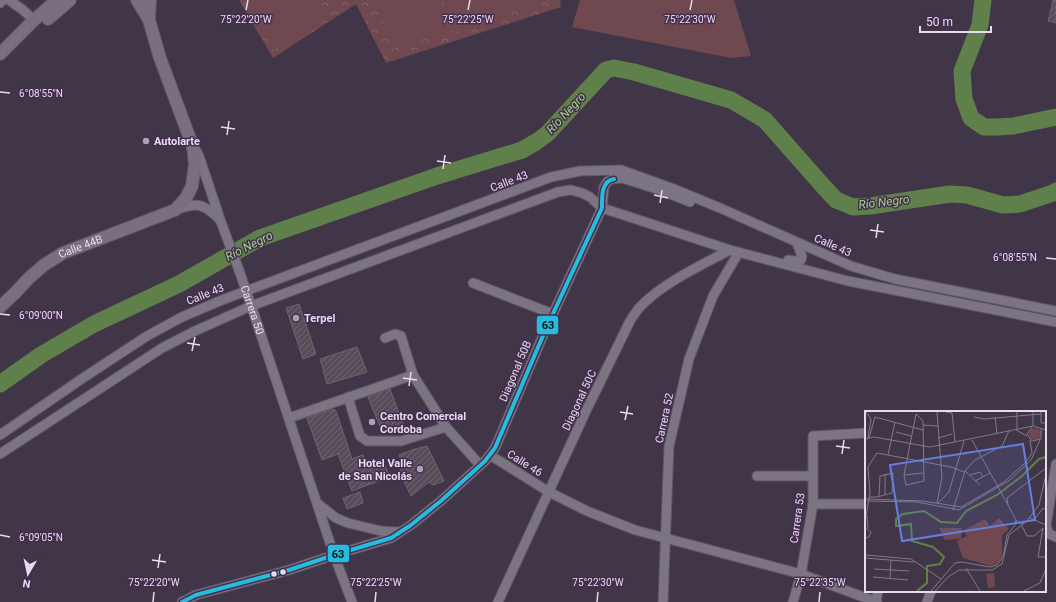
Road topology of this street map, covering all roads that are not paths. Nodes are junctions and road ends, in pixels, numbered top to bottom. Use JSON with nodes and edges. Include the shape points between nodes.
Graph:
{"nodes":[{"id":1,"x":3,"y":0,"type":"edge"},
{"id":2,"x":9,"y":0,"type":"edge"},
{"id":3,"x":57,"y":0,"type":"edge"},
{"id":4,"x":70,"y":0,"type":"edge"},
{"id":5,"x":137,"y":0,"type":"edge"},
{"id":6,"x":150,"y":0,"type":"edge"},
{"id":7,"x":0,"y":3,"type":"edge"},
{"id":8,"x":34,"y":20,"type":"junction"},
{"id":9,"x":149,"y":20,"type":"junction"},
{"id":10,"x":21,"y":34,"type":"junction"},
{"id":11,"x":0,"y":54,"type":"edge"},
{"id":12,"x":193,"y":147,"type":"junction"},
{"id":13,"x":602,"y":208,"type":"junction"},
{"id":14,"x":720,"y":208,"type":"junction"},
{"id":15,"x":175,"y":210,"type":"junction"},
{"id":16,"x":222,"y":226,"type":"junction"},
{"id":17,"x":798,"y":243,"type":"junction"},
{"id":18,"x":734,"y":251,"type":"junction"},
{"id":19,"x":755,"y":256,"type":"junction"},
{"id":20,"x":473,"y":283,"type":"dead end"},
{"id":21,"x":246,"y":291,"type":"junction"},
{"id":22,"x":252,"y":306,"type":"junction"},
{"id":23,"x":0,"y":307,"type":"edge"},
{"id":24,"x":1056,"y":311,"type":"edge"},
{"id":25,"x":553,"y":314,"type":"junction"},
{"id":26,"x":1056,"y":322,"type":"edge"},
{"id":27,"x":385,"y":338,"type":"dead end"},
{"id":28,"x":413,"y":375,"type":"junction"},
{"id":29,"x":348,"y":397,"type":"junction"},
{"id":30,"x":289,"y":418,"type":"junction"},
{"id":31,"x":446,"y":427,"type":"junction"},
{"id":32,"x":865,"y":433,"type":"edge"},
{"id":33,"x":0,"y":435,"type":"edge"},
{"id":34,"x":0,"y":454,"type":"edge"},
{"id":35,"x":490,"y":456,"type":"junction"},
{"id":36,"x":1056,"y":464,"type":"edge"},
{"id":37,"x":480,"y":465,"type":"junction"},
{"id":38,"x":757,"y":476,"type":"dead end"},
{"id":39,"x":813,"y":476,"type":"junction"},
{"id":40,"x":549,"y":492,"type":"junction"},
{"id":41,"x":317,"y":503,"type":"junction"},
{"id":42,"x":813,"y":504,"type":"junction"},
{"id":43,"x":865,"y":504,"type":"edge"},
{"id":44,"x":401,"y":532,"type":"junction"},
{"id":45,"x":1056,"y":537,"type":"edge"},
{"id":46,"x":665,"y":538,"type":"junction"},
{"id":47,"x":334,"y":555,"type":"junction"},
{"id":48,"x":801,"y":574,"type":"junction"},
{"id":49,"x":878,"y":592,"type":"edge"},
{"id":50,"x":931,"y":592,"type":"edge"},
{"id":51,"x":182,"y":602,"type":"edge"},
{"id":52,"x":352,"y":602,"type":"edge"},
{"id":53,"x":498,"y":602,"type":"edge"},
{"id":54,"x":663,"y":602,"type":"edge"},
{"id":55,"x":793,"y":602,"type":"edge"},
{"id":56,"x":876,"y":602,"type":"edge"},
{"id":57,"x":927,"y":602,"type":"edge"}],
"edges":[{"from":1,"to":7,"type":"street"},
{"from":2,"to":8,"type":"street"},
{"from":3,"to":8,"type":"main road"},
{"from":4,"to":10,"type":"main road","via":[[42,24]]},
{"from":5,"to":9,"type":"main road"},
{"from":6,"to":9,"type":"main road"},
{"from":8,"to":10,"type":"main road"},
{"from":9,"to":12,"type":"main road","name":"Carrera 50","via":[[160,58]]},
{"from":10,"to":11,"type":"main road"},
{"from":12,"to":15,"type":"main road","name":"Calle 44B","via":[[195,164],[192,186],[186,198]]},
{"from":12,"to":16,"type":"street","name":"Carrera 50","via":[[199,156]]},
{"from":13,"to":14,"type":"street","name":"Diagonal 50B","via":[[607,182],[622,178],[707,208]]},
{"from":13,"to":18,"type":"street"},
{"from":13,"to":22,"type":"street","via":[[590,196],[582,193],[570,190],[558,192]]},
{"from":13,"to":25,"type":"street","name":"Diagonal 50B"},
{"from":14,"to":17,"type":"street","name":"Calle 43"},
{"from":14,"to":21,"type":"street","name":"Calle 43","via":[[622,170],[580,171],[552,177]]},
{"from":15,"to":16,"type":"street","name":"Calle 44B","via":[[190,205],[201,206],[210,210]]},
{"from":15,"to":23,"type":"main road","name":"Calle 44B","via":[[63,253],[28,278]]},
{"from":16,"to":21,"type":"street","name":"Carrera 50"},
{"from":17,"to":19,"type":"street","via":[[802,256],[798,261],[763,254]]},
{"from":17,"to":24,"type":"street","name":"Calle 43","via":[[851,266],[895,279]]},
{"from":18,"to":19,"type":"street"},
{"from":18,"to":40,"type":"street","name":"Diagonal 50C","via":[[667,285],[639,308],[630,321]]},
{"from":18,"to":46,"type":"street","name":"Carrera 52","via":[[713,296],[689,359],[669,446]]},
{"from":19,"to":26,"type":"street","via":[[848,281]]},
{"from":20,"to":25,"type":"street"},
{"from":21,"to":22,"type":"street","name":"Carrera 50"},
{"from":21,"to":33,"type":"street","name":"Calle 43","via":[[182,317],[147,336]]},
{"from":22,"to":30,"type":"street","name":"Carrera 50"},
{"from":22,"to":34,"type":"street","via":[[162,348]]},
{"from":25,"to":35,"type":"street","name":"Diagonal 50B"},
{"from":27,"to":28,"type":"street","via":[[396,334],[400,336]]},
{"from":28,"to":29,"type":"street"},
{"from":28,"to":31,"type":"street"},
{"from":29,"to":30,"type":"street"},
{"from":29,"to":31,"type":"street","via":[[360,436],[367,441],[401,441]]},
{"from":30,"to":41,"type":"street","name":"Carrera 50"},
{"from":31,"to":37,"type":"street"},
{"from":32,"to":39,"type":"street","name":"Carrera 53","via":[[813,436]]},
{"from":35,"to":37,"type":"street","name":"Calle 46"},
{"from":35,"to":40,"type":"street","name":"Calle 46"},
{"from":36,"to":45,"type":"street","via":[[1046,525],[1049,534]]},
{"from":37,"to":44,"type":"street","name":"Calle 46","via":[[442,500]]},
{"from":38,"to":39,"type":"street"},
{"from":39,"to":42,"type":"street","name":"Carrera 53"},
{"from":40,"to":46,"type":"street","name":"Calle 46","via":[[587,511],[635,530]]},
{"from":40,"to":53,"type":"street","name":"Diagonal 50C"},
{"from":41,"to":44,"type":"street","via":[[336,518],[348,523],[381,531]]},
{"from":41,"to":47,"type":"street","name":"Carrera 50"},
{"from":42,"to":43,"type":"street"},
{"from":42,"to":48,"type":"street","name":"Carrera 53"},
{"from":44,"to":47,"type":"street","name":"Calle 46","via":[[391,538]]},
{"from":46,"to":48,"type":"street","name":"Calle 46"},
{"from":46,"to":54,"type":"street","name":"Carrera 52"},
{"from":47,"to":51,"type":"street","name":"Calle 46","via":[[196,595]]},
{"from":47,"to":52,"type":"street","name":"Carrera 50"},
{"from":48,"to":55,"type":"street","name":"Carrera 53"},
{"from":48,"to":56,"type":"street","name":"Calle 46"},
{"from":49,"to":56,"type":"street"},
{"from":50,"to":57,"type":"street"}]}
